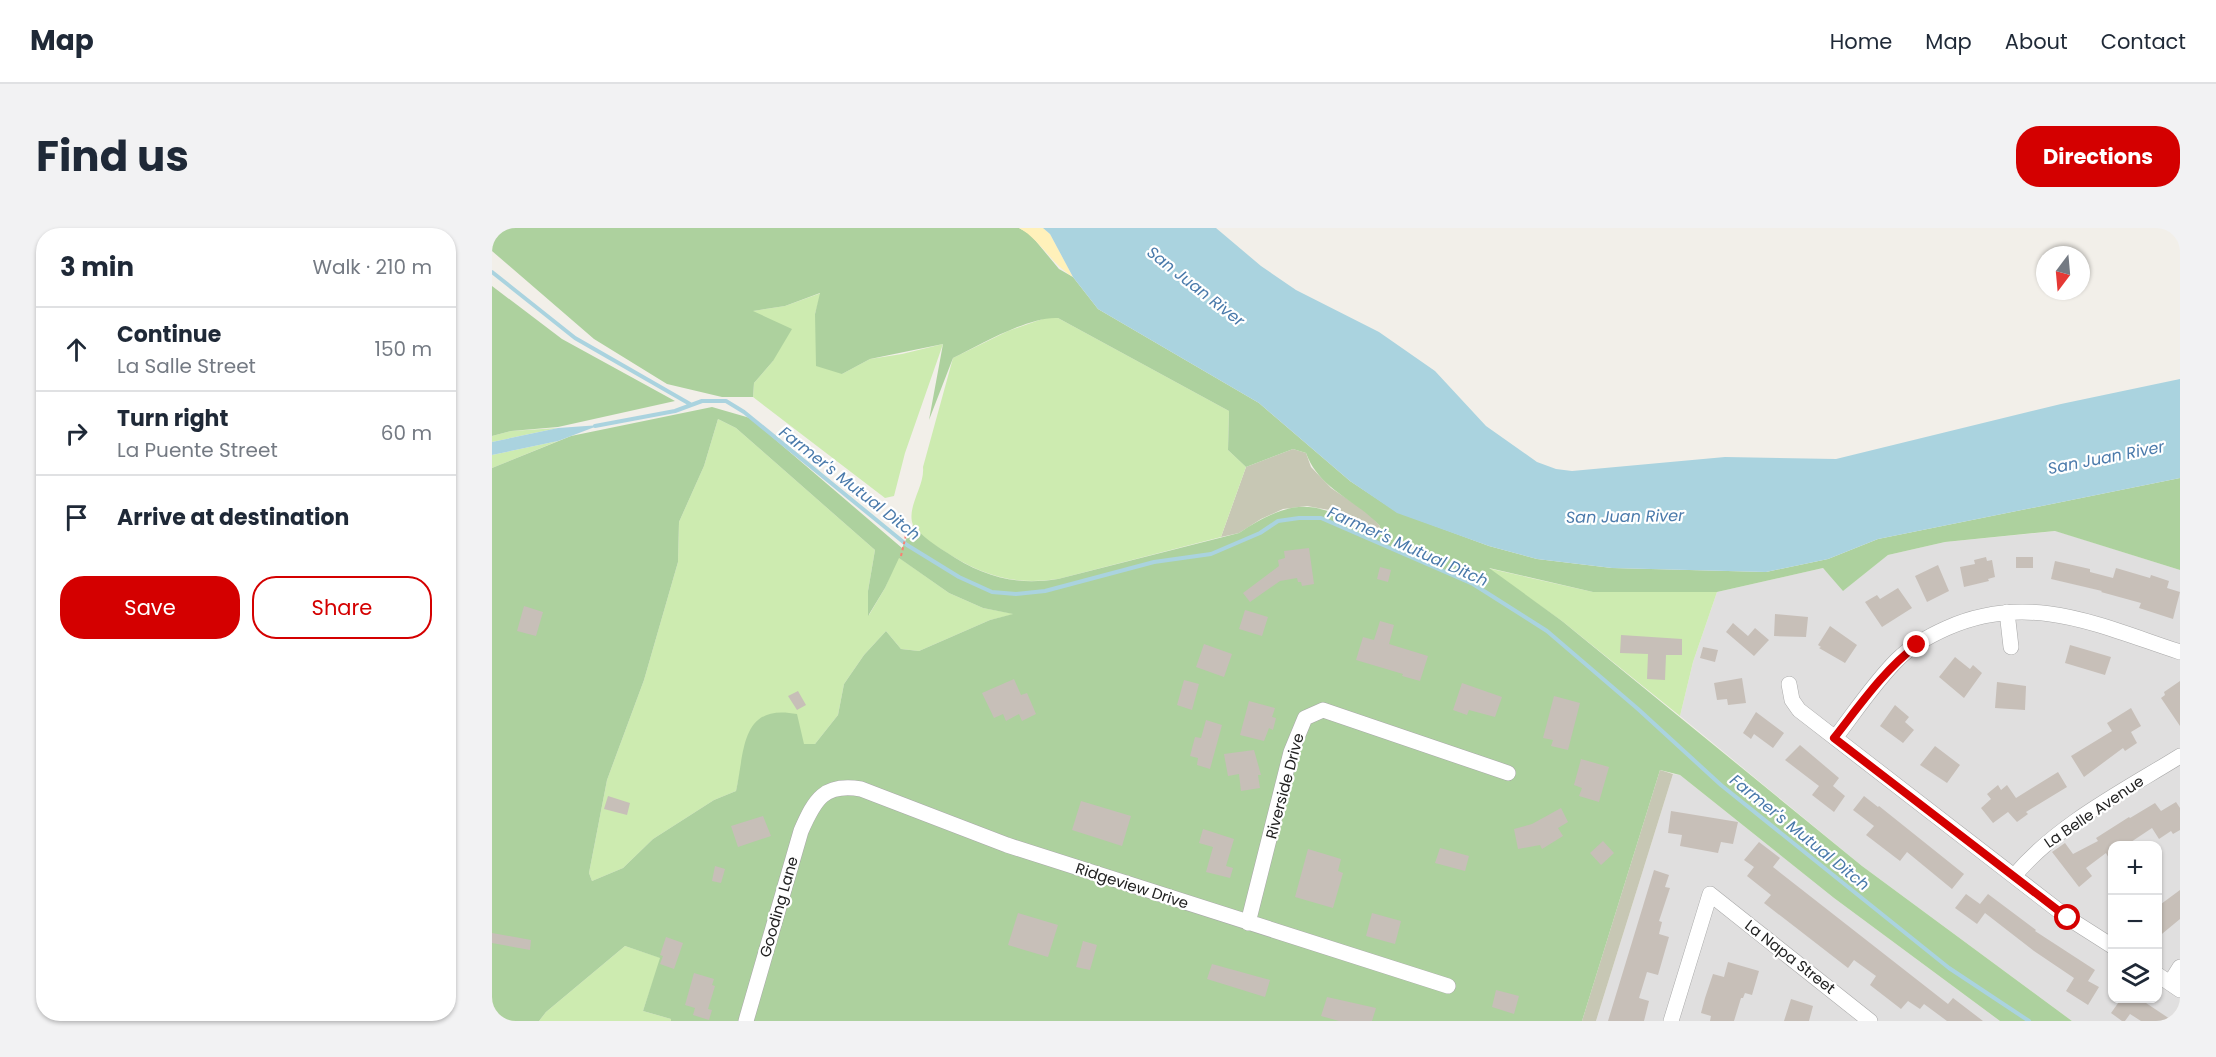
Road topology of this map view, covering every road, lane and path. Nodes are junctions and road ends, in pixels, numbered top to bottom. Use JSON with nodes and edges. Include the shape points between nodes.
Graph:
{"nodes":[{"id":1,"x":907,"y":531,"type":"dead end"},
{"id":2,"x":901,"y":556,"type":"dead end"},
{"id":3,"x":2007,"y":612,"type":"junction"},
{"id":4,"x":2011,"y":647,"type":"dead end"},
{"id":5,"x":2180,"y":652,"type":"edge"},
{"id":6,"x":1789,"y":684,"type":"dead end"},
{"id":7,"x":1834,"y":738,"type":"junction"},
{"id":8,"x":2180,"y":756,"type":"edge"},
{"id":9,"x":1508,"y":773,"type":"dead end"},
{"id":10,"x":819,"y":797,"type":"joint"},
{"id":11,"x":2014,"y":876,"type":"junction"},
{"id":12,"x":1248,"y":923,"type":"junction"},
{"id":13,"x":2108,"y":943,"type":"edge"},
{"id":14,"x":2180,"y":967,"type":"edge"},
{"id":15,"x":2169,"y":983,"type":"edge"},
{"id":16,"x":1448,"y":986,"type":"dead end"},
{"id":17,"x":1855,"y":1016,"type":"edge"},
{"id":18,"x":746,"y":1021,"type":"edge"},
{"id":19,"x":1671,"y":1021,"type":"edge"},
{"id":20,"x":1870,"y":1021,"type":"edge"}],
"edges":[{"from":1,"to":2,"type":"path"},
{"from":3,"to":4,"type":"street"},
{"from":3,"to":5,"type":"street","via":[[2065,615]]},
{"from":3,"to":7,"type":"street","via":[[1963,621],[1917,645],[1883,675]]},
{"from":6,"to":7,"type":"street","via":[[1799,710]]},
{"from":7,"to":11,"type":"street"},
{"from":8,"to":11,"type":"street","name":"La Belle Avenue","via":[[2060,831]]},
{"from":9,"to":12,"type":"street","name":"Riverside Drive","via":[[1323,710],[1305,717],[1291,752]]},
{"from":10,"to":12,"type":"street","name":"Ridgeview Drive","via":[[845,786],[861,789],[1006,845]]},
{"from":10,"to":18,"type":"street","name":"Gooding Lane","via":[[801,831]]},
{"from":11,"to":13,"type":"street"},
{"from":12,"to":16,"type":"street","name":"Ridgeview Drive"},
{"from":14,"to":15,"type":"street"},
{"from":17,"to":19,"type":"street","name":"La Napa Street","via":[[1710,894]]},
{"from":17,"to":20,"type":"street","name":"La Napa Street"}]}
